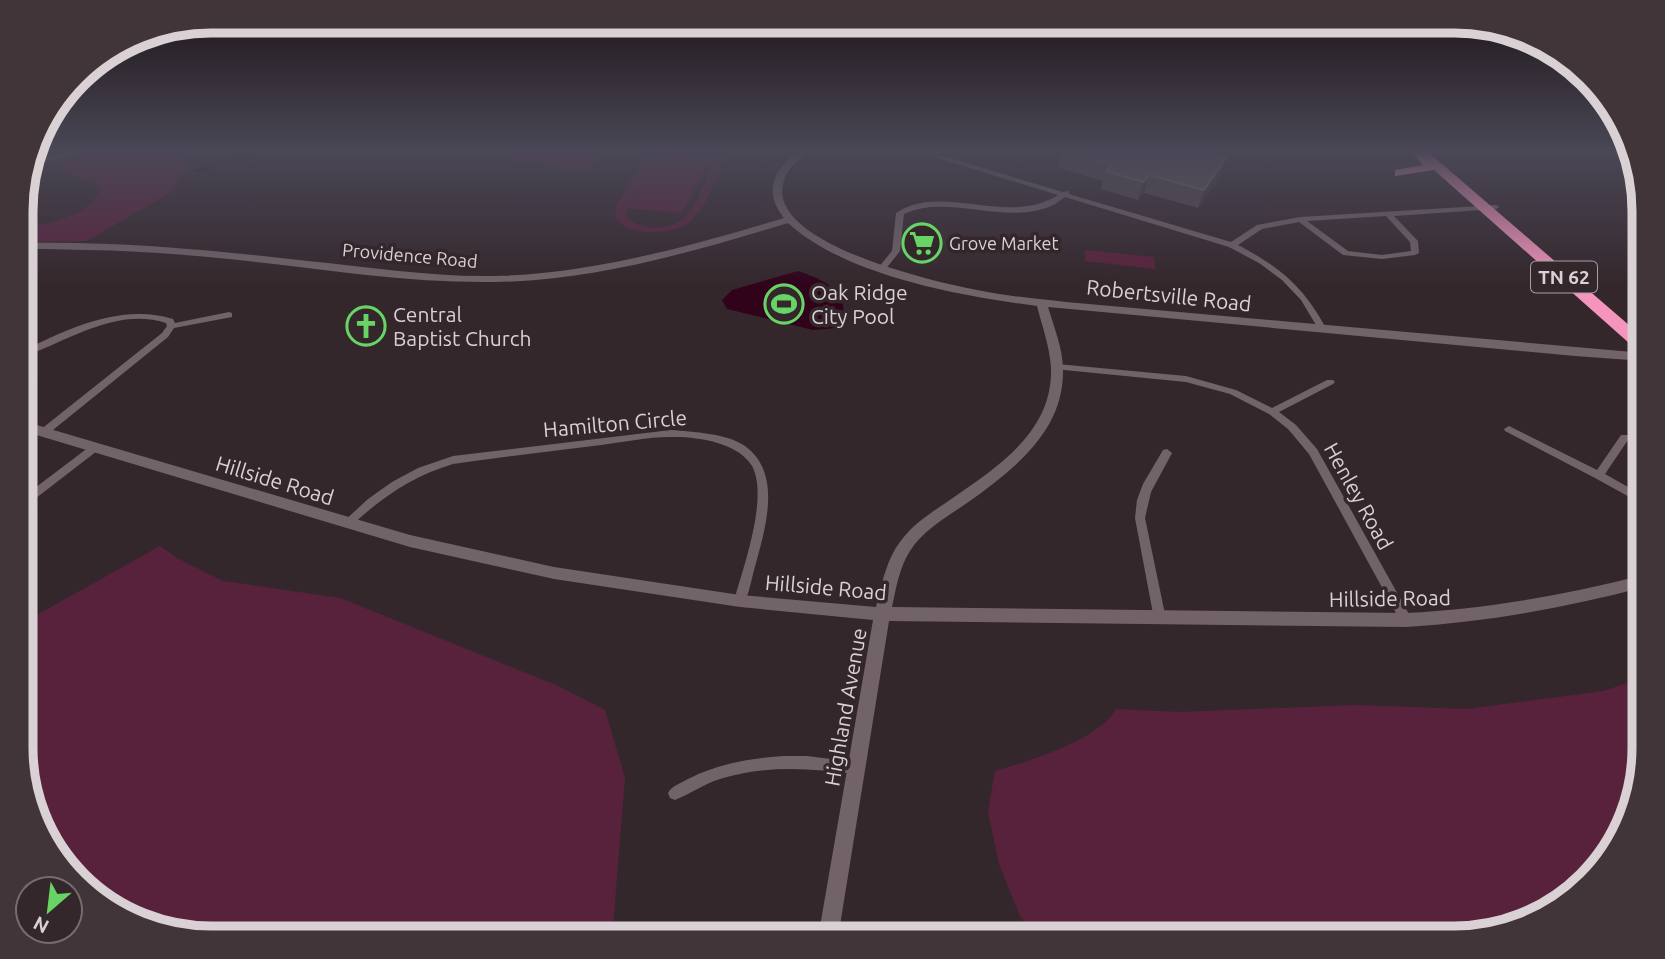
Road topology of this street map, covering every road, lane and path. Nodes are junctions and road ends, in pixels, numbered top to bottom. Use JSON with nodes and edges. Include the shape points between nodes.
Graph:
{"nodes":[{"id":1,"x":778,"y":196,"type":"edge"},
{"id":2,"x":1062,"y":196,"type":"edge"},
{"id":3,"x":1075,"y":196,"type":"edge"},
{"id":4,"x":1475,"y":196,"type":"edge"},
{"id":5,"x":1478,"y":196,"type":"edge"},
{"id":6,"x":1491,"y":208,"type":"junction"},
{"id":7,"x":1388,"y":214,"type":"junction"},
{"id":8,"x":1300,"y":219,"type":"junction"},
{"id":9,"x":788,"y":220,"type":"junction"},
{"id":10,"x":1232,"y":245,"type":"junction"},
{"id":11,"x":33,"y":246,"type":"edge"},
{"id":12,"x":882,"y":268,"type":"junction"},
{"id":13,"x":1041,"y":301,"type":"junction"},
{"id":14,"x":229,"y":315,"type":"dead end"},
{"id":15,"x":1631,"y":323,"type":"edge"},
{"id":16,"x":172,"y":326,"type":"junction"},
{"id":17,"x":1322,"y":328,"type":"junction"},
{"id":18,"x":1631,"y":335,"type":"edge"},
{"id":19,"x":33,"y":350,"type":"edge"},
{"id":20,"x":1631,"y":356,"type":"edge"},
{"id":21,"x":1056,"y":367,"type":"junction"},
{"id":22,"x":1330,"y":382,"type":"dead end"},
{"id":23,"x":1272,"y":412,"type":"junction"},
{"id":24,"x":33,"y":429,"type":"edge"},
{"id":25,"x":1509,"y":429,"type":"dead end"},
{"id":26,"x":44,"y":432,"type":"junction"},
{"id":27,"x":1625,"y":438,"type":"dead end"},
{"id":28,"x":93,"y":448,"type":"junction"},
{"id":29,"x":1167,"y":453,"type":"dead end"},
{"id":30,"x":1599,"y":475,"type":"junction"},
{"id":31,"x":1631,"y":493,"type":"edge"},
{"id":32,"x":33,"y":494,"type":"edge"},
{"id":33,"x":347,"y":523,"type":"junction"},
{"id":34,"x":1631,"y":584,"type":"edge"},
{"id":35,"x":740,"y":601,"type":"junction"},
{"id":36,"x":882,"y":614,"type":"junction"},
{"id":37,"x":1160,"y":619,"type":"junction"},
{"id":38,"x":1406,"y":621,"type":"junction"},
{"id":39,"x":855,"y":768,"type":"junction"},
{"id":40,"x":675,"y":793,"type":"dead end"},
{"id":41,"x":830,"y":926,"type":"edge"}],
"edges":[{"from":1,"to":9,"type":"street"},
{"from":2,"to":12,"type":"street","via":[[1051,204],[1026,210],[907,208],[900,213],[896,251]]},
{"from":3,"to":10,"type":"street"},
{"from":4,"to":6,"type":"highway","number":"TN 62"},
{"from":5,"to":6,"type":"highway","number":"TN 62"},
{"from":6,"to":7,"type":"street"},
{"from":6,"to":15,"type":"highway","number":"TN 62"},
{"from":6,"to":18,"type":"highway","number":"TN 62"},
{"from":7,"to":8,"type":"street"},
{"from":7,"to":8,"type":"street","via":[[1414,241],[1415,253],[1382,257],[1346,253]]},
{"from":8,"to":10,"type":"street","via":[[1260,227]]},
{"from":9,"to":11,"type":"street","name":"Providence Road","via":[[632,262],[569,274],[503,279],[429,277],[147,248]]},
{"from":9,"to":12,"type":"street","name":"Robertsville Road","via":[[811,238]]},
{"from":10,"to":17,"type":"street","via":[[1294,284]]},
{"from":12,"to":13,"type":"street","name":"Robertsville Road","via":[[952,289]]},
{"from":13,"to":17,"type":"street","name":"Robertsville Road"},
{"from":13,"to":21,"type":"street","name":"Highland Avenue"},
{"from":14,"to":16,"type":"street"},
{"from":16,"to":19,"type":"street","via":[[164,317],[140,315],[94,326]]},
{"from":16,"to":26,"type":"street"},
{"from":17,"to":20,"type":"street","name":"Robertsville Road"},
{"from":21,"to":23,"type":"street","name":"Henley Road","via":[[1199,381]]},
{"from":21,"to":36,"type":"street","name":"Highland Avenue","via":[[1052,405],[1037,433],[1010,463],[918,531],[893,570]]},
{"from":22,"to":23,"type":"street"},
{"from":23,"to":38,"type":"street","name":"Henley Road","via":[[1313,452]]},
{"from":24,"to":26,"type":"street","name":"Hillside Road"},
{"from":25,"to":30,"type":"street"},
{"from":26,"to":28,"type":"street","name":"Hillside Road"},
{"from":27,"to":30,"type":"street"},
{"from":28,"to":32,"type":"street"},
{"from":28,"to":33,"type":"street","name":"Hillside Road"},
{"from":29,"to":37,"type":"street","via":[[1147,483],[1140,518]]},
{"from":30,"to":31,"type":"street"},
{"from":33,"to":35,"type":"street","name":"Hillside Road","via":[[554,573]]},
{"from":33,"to":35,"type":"street","name":"Hamilton Circle","via":[[392,484],[453,460],[671,433],[705,435],[746,453],[758,466],[764,483],[762,513]]},
{"from":34,"to":38,"type":"street","name":"Hillside Road","via":[[1548,605]]},
{"from":35,"to":36,"type":"street","name":"Hillside Road"},
{"from":36,"to":37,"type":"street","name":"Hillside Road"},
{"from":36,"to":39,"type":"street","name":"Highland Avenue"},
{"from":37,"to":38,"type":"street","name":"Hillside Road"},
{"from":39,"to":40,"type":"street","via":[[806,761],[758,763],[725,770]]},
{"from":39,"to":41,"type":"street","name":"Highland Avenue"}]}
